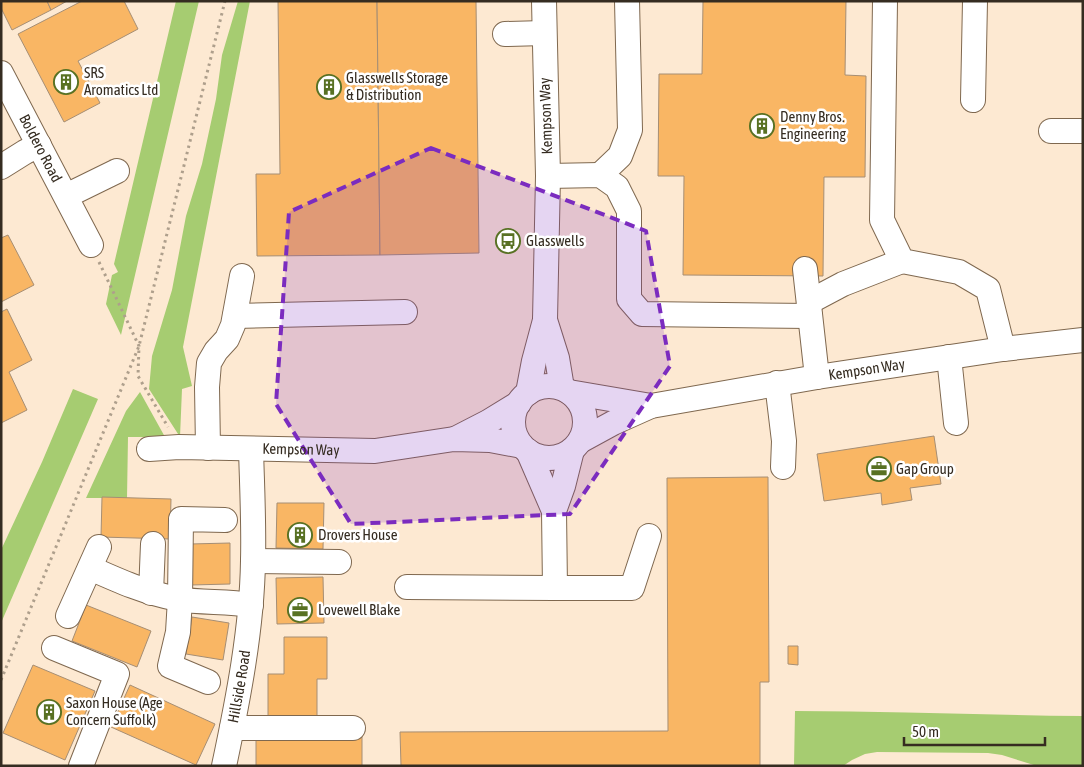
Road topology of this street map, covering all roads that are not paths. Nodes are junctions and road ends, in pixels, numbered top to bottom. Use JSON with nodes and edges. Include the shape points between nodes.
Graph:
{"nodes":[{"id":1,"x":544,"y":1,"type":"edge"},
{"id":2,"x":627,"y":1,"type":"edge"},
{"id":3,"x":885,"y":1,"type":"edge"},
{"id":4,"x":975,"y":1,"type":"edge"},
{"id":5,"x":544,"y":33,"type":"junction"},
{"id":6,"x":504,"y":34,"type":"dead end"},
{"id":7,"x":1,"y":73,"type":"edge"},
{"id":8,"x":973,"y":100,"type":"dead end"},
{"id":9,"x":1051,"y":131,"type":"dead end"},
{"id":10,"x":1083,"y":131,"type":"edge"},
{"id":11,"x":39,"y":146,"type":"junction"},
{"id":12,"x":1,"y":167,"type":"edge"},
{"id":13,"x":117,"y":171,"type":"dead end"},
{"id":14,"x":600,"y":175,"type":"junction"},
{"id":15,"x":548,"y":176,"type":"junction"},
{"id":16,"x":66,"y":196,"type":"junction"},
{"id":17,"x":91,"y":245,"type":"road end"},
{"id":18,"x":902,"y":261,"type":"junction"},
{"id":19,"x":805,"y":269,"type":"dead end"},
{"id":20,"x":242,"y":276,"type":"dead end"},
{"id":21,"x":810,"y":309,"type":"junction"},
{"id":22,"x":405,"y":312,"type":"dead end"},
{"id":23,"x":235,"y":316,"type":"junction"},
{"id":24,"x":546,"y":320,"type":"junction"},
{"id":25,"x":1083,"y":340,"type":"edge"},
{"id":26,"x":1003,"y":349,"type":"junction"},
{"id":27,"x":948,"y":357,"type":"junction"},
{"id":28,"x":817,"y":377,"type":"junction"},
{"id":29,"x":777,"y":383,"type":"junction"},
{"id":30,"x":566,"y":390,"type":"junction"},
{"id":31,"x":523,"y":398,"type":"junction"},
{"id":32,"x":651,"y":406,"type":"junction"},
{"id":33,"x":956,"y":424,"type":"dead end"},
{"id":34,"x":454,"y":440,"type":"junction"},
{"id":35,"x":576,"y":446,"type":"junction"},
{"id":36,"x":149,"y":448,"type":"dead end"},
{"id":37,"x":208,"y":448,"type":"junction"},
{"id":38,"x":525,"y":448,"type":"junction"},
{"id":39,"x":251,"y":449,"type":"junction"},
{"id":40,"x":783,"y":467,"type":"dead end"},
{"id":41,"x":554,"y":511,"type":"junction"},
{"id":42,"x":225,"y":520,"type":"dead end"},
{"id":43,"x":649,"y":536,"type":"dead end"},
{"id":44,"x":152,"y":544,"type":"dead end"},
{"id":45,"x":99,"y":547,"type":"dead end"},
{"id":46,"x":253,"y":561,"type":"junction"},
{"id":47,"x":339,"y":562,"type":"dead end"},
{"id":48,"x":90,"y":568,"type":"junction"},
{"id":49,"x":407,"y":587,"type":"dead end"},
{"id":50,"x":555,"y":588,"type":"junction"},
{"id":51,"x":141,"y":590,"type":"junction"},
{"id":52,"x":180,"y":599,"type":"junction"},
{"id":53,"x":250,"y":605,"type":"junction"},
{"id":54,"x":68,"y":616,"type":"dead end"},
{"id":55,"x":54,"y":648,"type":"dead end"},
{"id":56,"x":208,"y":682,"type":"dead end"},
{"id":57,"x":232,"y":728,"type":"junction"},
{"id":58,"x":353,"y":728,"type":"dead end"},
{"id":59,"x":81,"y":766,"type":"edge"},
{"id":60,"x":224,"y":766,"type":"edge"}],
"edges":[{"from":1,"to":5,"type":"street","name":"Kempson Way"},
{"from":2,"to":14,"type":"street","via":[[630,130],[620,156]]},
{"from":3,"to":18,"type":"street","via":[[882,220]]},
{"from":4,"to":8,"type":"street"},
{"from":5,"to":6,"type":"street"},
{"from":5,"to":15,"type":"street","name":"Kempson Way"},
{"from":7,"to":11,"type":"street","name":"Boldero Road"},
{"from":9,"to":10,"type":"street"},
{"from":11,"to":12,"type":"street"},
{"from":11,"to":16,"type":"street","name":"Boldero Road"},
{"from":13,"to":16,"type":"street","name":"Boldero Road"},
{"from":14,"to":15,"type":"street"},
{"from":14,"to":21,"type":"street","via":[[617,187],[628,211],[628,299],[642,314]]},
{"from":15,"to":24,"type":"street","name":"Kempson Way"},
{"from":16,"to":17,"type":"street","name":"Boldero Road"},
{"from":18,"to":21,"type":"street","via":[[843,284]]},
{"from":18,"to":26,"type":"street","via":[[960,272],[988,289]]},
{"from":19,"to":21,"type":"street"},
{"from":20,"to":23,"type":"street"},
{"from":21,"to":28,"type":"street"},
{"from":22,"to":23,"type":"street"},
{"from":23,"to":37,"type":"street","via":[[227,339],[209,363]]},
{"from":24,"to":30,"type":"street","name":"Kempson Way"},
{"from":24,"to":31,"type":"street","name":"Kempson Way"},
{"from":25,"to":26,"type":"street","name":"Kempson Way"},
{"from":26,"to":27,"type":"street","name":"Kempson Way"},
{"from":27,"to":28,"type":"street","name":"Kempson Way"},
{"from":27,"to":33,"type":"street"},
{"from":28,"to":29,"type":"street","name":"Kempson Way"},
{"from":29,"to":32,"type":"street","name":"Kempson Way"},
{"from":29,"to":40,"type":"street","via":[[784,442]]},
{"from":30,"to":31,"type":"street","via":[[544,386]]},
{"from":30,"to":32,"type":"street","name":"Kempson Way"},
{"from":30,"to":35,"type":"street","via":[[580,402],[585,414],[585,428]]},
{"from":31,"to":34,"type":"street","name":"Kempson Way"},
{"from":31,"to":38,"type":"street","via":[[514,413],[514,424],[516,436]]},
{"from":32,"to":35,"type":"street","name":"Kempson Way","via":[[613,423]]},
{"from":34,"to":38,"type":"street","name":"Kempson Way","via":[[490,440]]},
{"from":34,"to":39,"type":"street","name":"Kempson Way","via":[[375,451]]},
{"from":35,"to":38,"type":"street","via":[[561,456],[550,458],[538,456]]},
{"from":35,"to":41,"type":"street"},
{"from":36,"to":37,"type":"street","name":"Kempson Way"},
{"from":37,"to":39,"type":"street","name":"Kempson Way"},
{"from":38,"to":41,"type":"street"},
{"from":39,"to":46,"type":"street","name":"Hillside Road"},
{"from":41,"to":50,"type":"street"},
{"from":42,"to":52,"type":"street","via":[[181,519]]},
{"from":43,"to":50,"type":"street","via":[[632,588]]},
{"from":44,"to":51,"type":"street"},
{"from":45,"to":48,"type":"street"},
{"from":46,"to":47,"type":"street"},
{"from":46,"to":53,"type":"street","name":"Hillside Road"},
{"from":48,"to":51,"type":"street"},
{"from":48,"to":54,"type":"street"},
{"from":49,"to":50,"type":"street"},
{"from":51,"to":52,"type":"street"},
{"from":52,"to":53,"type":"street"},
{"from":52,"to":56,"type":"street","via":[[178,632],[170,666]]},
{"from":53,"to":57,"type":"street","name":"Hillside Road"},
{"from":55,"to":59,"type":"street","via":[[117,674]]},
{"from":57,"to":58,"type":"street"},
{"from":57,"to":60,"type":"street","name":"Hillside Road"}]}
